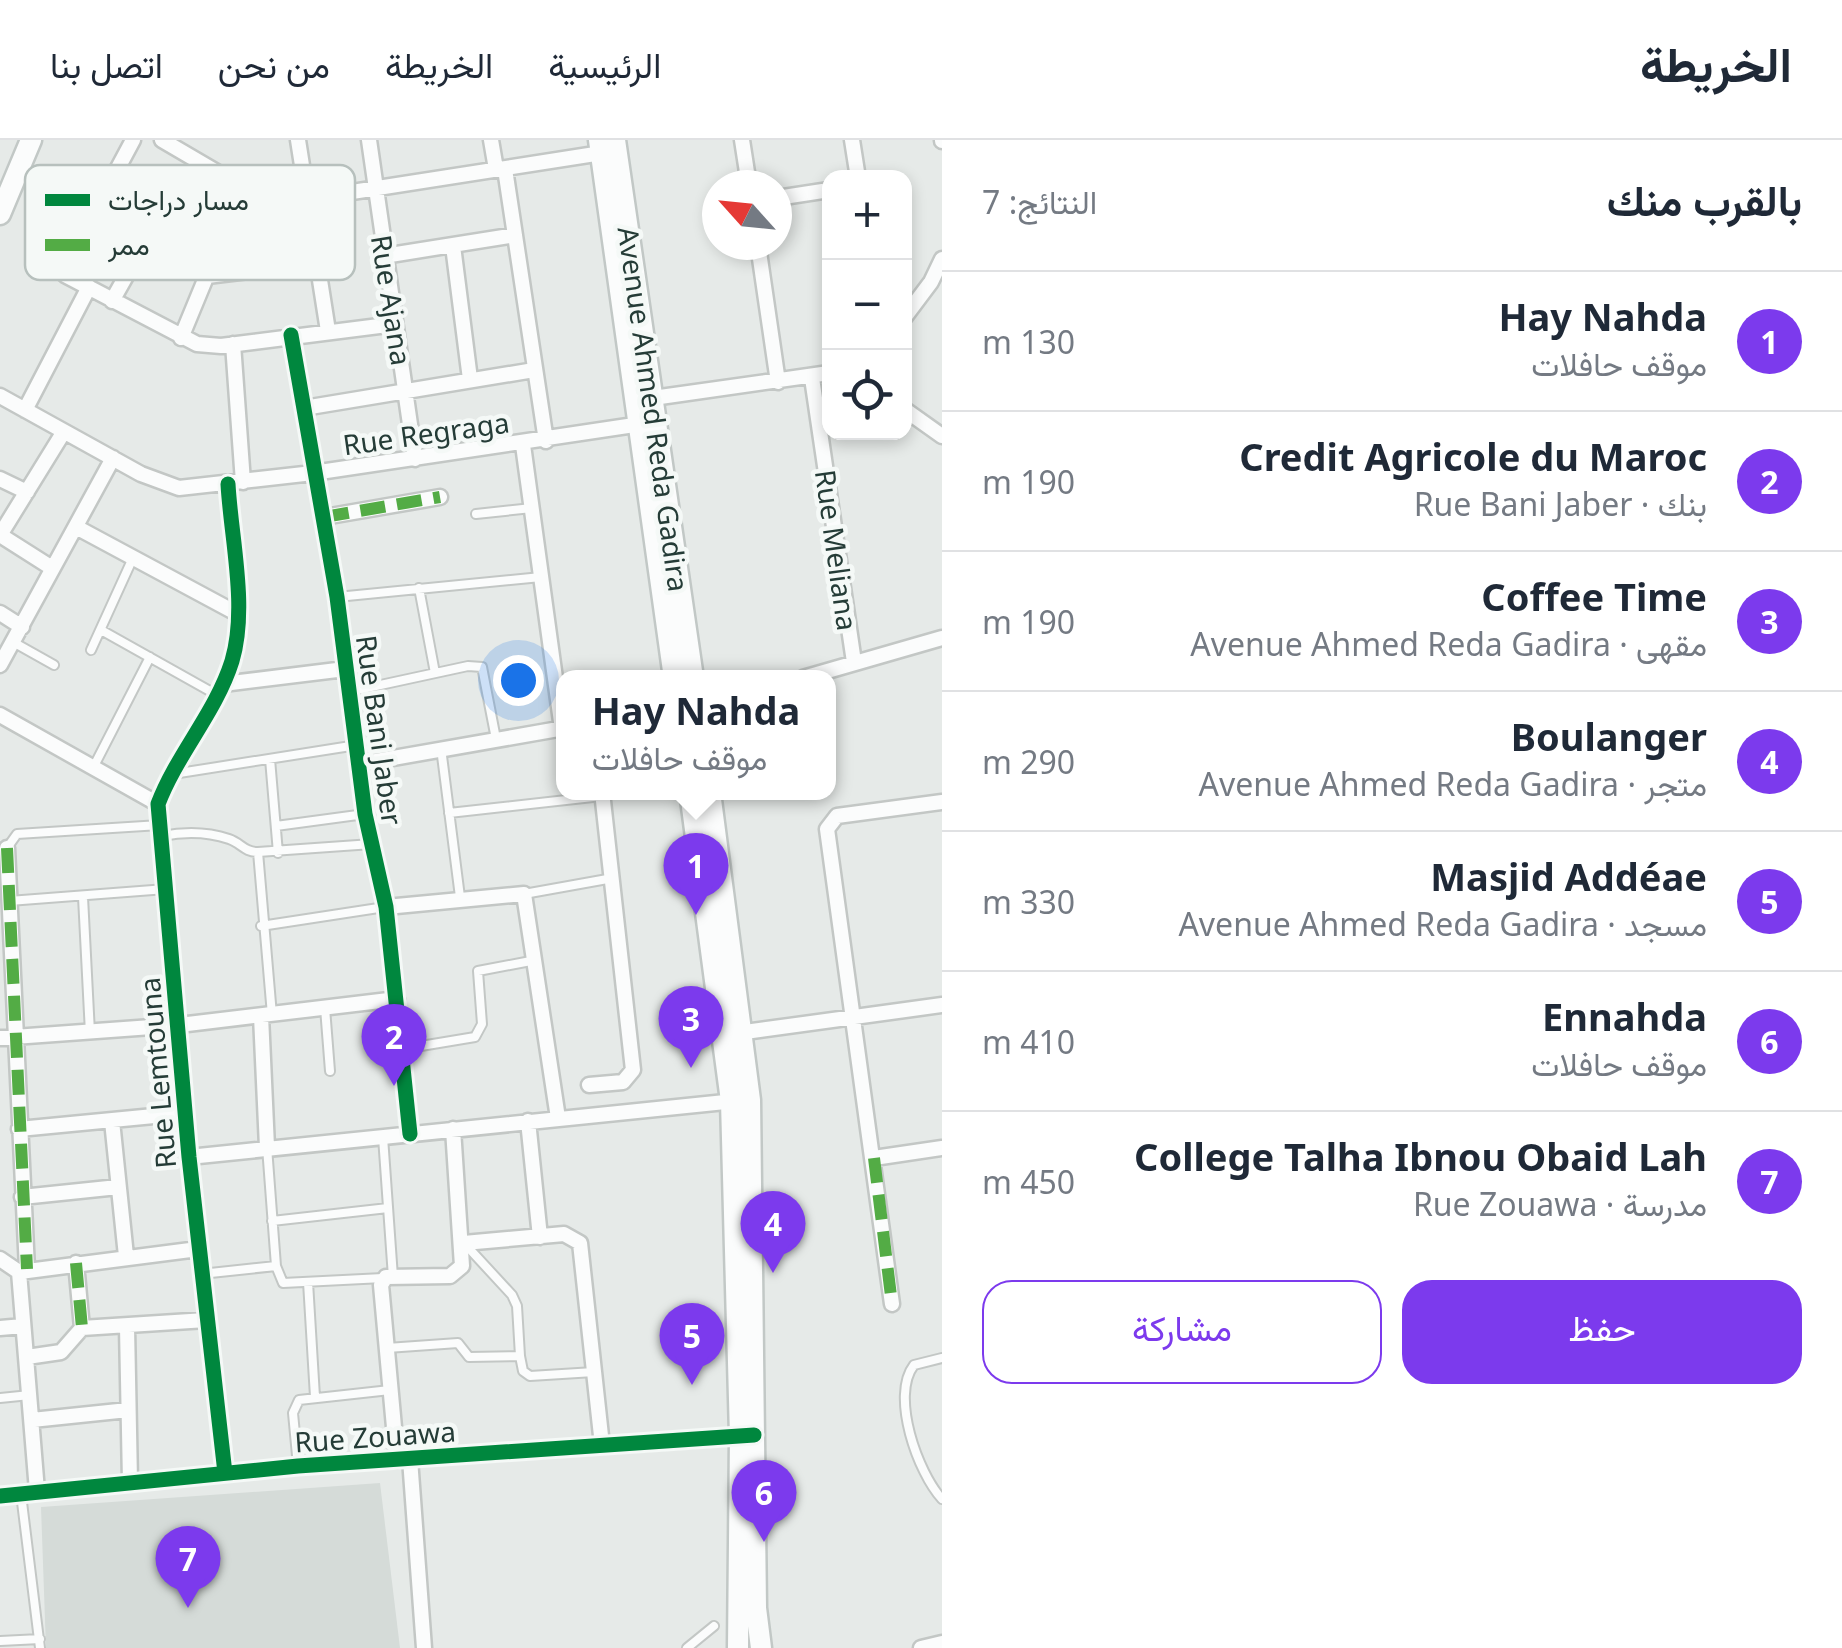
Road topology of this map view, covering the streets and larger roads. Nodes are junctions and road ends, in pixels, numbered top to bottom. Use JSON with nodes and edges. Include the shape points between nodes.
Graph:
{"nodes":[{"id":1,"x":31,"y":140,"type":"edge"},
{"id":2,"x":134,"y":140,"type":"edge"},
{"id":3,"x":162,"y":140,"type":"edge"},
{"id":4,"x":298,"y":140,"type":"edge"},
{"id":5,"x":369,"y":140,"type":"edge"},
{"id":6,"x":492,"y":140,"type":"edge"},
{"id":7,"x":742,"y":140,"type":"edge"},
{"id":8,"x":852,"y":140,"type":"edge"},
{"id":9,"x":608,"y":146,"type":"edge"},
{"id":10,"x":121,"y":165,"type":"edge"},
{"id":11,"x":205,"y":165,"type":"edge"},
{"id":12,"x":302,"y":165,"type":"edge"},
{"id":13,"x":501,"y":169,"type":"junction"},
{"id":14,"x":747,"y":170,"type":"edge"},
{"id":15,"x":857,"y":170,"type":"edge"},
{"id":16,"x":375,"y":187,"type":"junction"},
{"id":17,"x":355,"y":190,"type":"edge"},
{"id":18,"x":822,"y":191,"type":"edge"},
{"id":19,"x":792,"y":196,"type":"edge"},
{"id":20,"x":0,"y":214,"type":"edge"},
{"id":21,"x":515,"y":235,"type":"junction"},
{"id":22,"x":453,"y":246,"type":"junction"},
{"id":23,"x":384,"y":256,"type":"junction"},
{"id":24,"x":942,"y":259,"type":"edge"},
{"id":25,"x":760,"y":260,"type":"edge"},
{"id":26,"x":78,"y":280,"type":"edge"},
{"id":27,"x":124,"y":280,"type":"edge"},
{"id":28,"x":205,"y":280,"type":"edge"},
{"id":29,"x":320,"y":280,"type":"edge"},
{"id":30,"x":89,"y":287,"type":"junction"},
{"id":31,"x":112,"y":301,"type":"junction"},
{"id":32,"x":912,"y":308,"type":"edge"},
{"id":33,"x":395,"y":324,"type":"junction"},
{"id":34,"x":328,"y":331,"type":"junction"},
{"id":35,"x":291,"y":335,"type":"junction"},
{"id":36,"x":181,"y":338,"type":"junction"},
{"id":37,"x":233,"y":344,"type":"junction"},
{"id":38,"x":534,"y":370,"type":"junction"},
{"id":39,"x":822,"y":376,"type":"edge"},
{"id":40,"x":812,"y":378,"type":"junction"},
{"id":41,"x":470,"y":379,"type":"junction"},
{"id":42,"x":778,"y":382,"type":"junction"},
{"id":43,"x":406,"y":391,"type":"junction"},
{"id":44,"x":0,"y":396,"type":"edge"},
{"id":45,"x":653,"y":398,"type":"junction"},
{"id":46,"x":822,"y":398,"type":"edge"},
{"id":47,"x":304,"y":408,"type":"junction"},
{"id":48,"x":26,"y":410,"type":"junction"},
{"id":49,"x":912,"y":414,"type":"edge"},
{"id":50,"x":641,"y":424,"type":"junction"},
{"id":51,"x":63,"y":434,"type":"junction"},
{"id":52,"x":942,"y":436,"type":"edge"},
{"id":53,"x":827,"y":440,"type":"edge"},
{"id":54,"x":546,"y":441,"type":"junction"},
{"id":55,"x":523,"y":444,"type":"junction"},
{"id":56,"x":113,"y":458,"type":"junction"},
{"id":57,"x":415,"y":460,"type":"junction"},
{"id":58,"x":313,"y":474,"type":"junction"},
{"id":59,"x":0,"y":479,"type":"edge"},
{"id":60,"x":235,"y":483,"type":"junction"},
{"id":61,"x":26,"y":492,"type":"junction"},
{"id":62,"x":440,"y":497,"type":"dead end"},
{"id":63,"x":324,"y":517,"type":"junction"},
{"id":64,"x":76,"y":527,"type":"junction"},
{"id":65,"x":0,"y":535,"type":"edge"},
{"id":66,"x":52,"y":568,"type":"junction"},
{"id":67,"x":0,"y":613,"type":"edge"},
{"id":68,"x":238,"y":614,"type":"junction"},
{"id":69,"x":22,"y":627,"type":"junction"},
{"id":70,"x":942,"y":638,"type":"edge"},
{"id":71,"x":854,"y":662,"type":"junction"},
{"id":72,"x":0,"y":665,"type":"edge"},
{"id":73,"x":345,"y":669,"type":"junction"},
{"id":74,"x":673,"y":670,"type":"edge"},
{"id":75,"x":692,"y":670,"type":"edge"},
{"id":76,"x":828,"y":670,"type":"edge"},
{"id":77,"x":556,"y":678,"type":"edge"},
{"id":78,"x":220,"y":689,"type":"junction"},
{"id":79,"x":0,"y":715,"type":"edge"},
{"id":80,"x":556,"y":729,"type":"edge"},
{"id":81,"x":359,"y":764,"type":"junction"},
{"id":82,"x":603,"y":800,"type":"edge"},
{"id":83,"x":691,"y":800,"type":"edge"},
{"id":84,"x":711,"y":800,"type":"edge"},
{"id":85,"x":942,"y":802,"type":"edge"},
{"id":86,"x":158,"y":804,"type":"junction"},
{"id":87,"x":8,"y":848,"type":"road end"},
{"id":88,"x":386,"y":907,"type":"junction"},
{"id":89,"x":6,"y":929,"type":"edge"},
{"id":90,"x":397,"y":998,"type":"junction"},
{"id":91,"x":942,"y":1005,"type":"edge"},
{"id":92,"x":267,"y":1015,"type":"junction"},
{"id":93,"x":852,"y":1017,"type":"junction"},
{"id":94,"x":179,"y":1025,"type":"junction"},
{"id":95,"x":745,"y":1032,"type":"junction"},
{"id":96,"x":8,"y":1038,"type":"edge"},
{"id":97,"x":589,"y":1084,"type":"dead end"},
{"id":98,"x":740,"y":1100,"type":"junction"},
{"id":99,"x":185,"y":1113,"type":"junction"},
{"id":100,"x":558,"y":1118,"type":"junction"},
{"id":101,"x":112,"y":1121,"type":"junction"},
{"id":102,"x":528,"y":1121,"type":"junction"},
{"id":103,"x":19,"y":1129,"type":"junction"},
{"id":104,"x":453,"y":1129,"type":"junction"},
{"id":105,"x":410,"y":1134,"type":"junction"},
{"id":106,"x":267,"y":1147,"type":"junction"},
{"id":107,"x":942,"y":1148,"type":"edge"},
{"id":108,"x":189,"y":1158,"type":"junction"},
{"id":109,"x":874,"y":1158,"type":"junction"},
{"id":110,"x":118,"y":1187,"type":"junction"},
{"id":111,"x":22,"y":1197,"type":"junction"},
{"id":112,"x":540,"y":1237,"type":"junction"},
{"id":113,"x":464,"y":1243,"type":"junction"},
{"id":114,"x":198,"y":1248,"type":"junction"},
{"id":115,"x":126,"y":1256,"type":"junction"},
{"id":116,"x":0,"y":1259,"type":"edge"},
{"id":117,"x":76,"y":1263,"type":"junction"},
{"id":118,"x":23,"y":1271,"type":"junction"},
{"id":119,"x":892,"y":1304,"type":"dead end"},
{"id":120,"x":206,"y":1320,"type":"junction"},
{"id":121,"x":24,"y":1326,"type":"junction"},
{"id":122,"x":127,"y":1327,"type":"junction"},
{"id":123,"x":0,"y":1328,"type":"edge"},
{"id":124,"x":82,"y":1328,"type":"junction"},
{"id":125,"x":27,"y":1357,"type":"junction"},
{"id":126,"x":128,"y":1410,"type":"junction"},
{"id":127,"x":32,"y":1420,"type":"junction"},
{"id":128,"x":747,"y":1436,"type":"junction"},
{"id":129,"x":602,"y":1445,"type":"junction"},
{"id":130,"x":404,"y":1460,"type":"junction"},
{"id":131,"x":225,"y":1473,"type":"junction"},
{"id":132,"x":130,"y":1482,"type":"junction"},
{"id":133,"x":37,"y":1491,"type":"junction"},
{"id":134,"x":0,"y":1496,"type":"edge"},
{"id":135,"x":939,"y":1645,"type":"edge"},
{"id":136,"x":424,"y":1648,"type":"edge"},
{"id":137,"x":738,"y":1648,"type":"edge"},
{"id":138,"x":761,"y":1648,"type":"edge"},
{"id":139,"x":921,"y":1648,"type":"edge"}],
"edges":[{"from":1,"to":20,"type":"main road"},
{"from":2,"to":10,"type":"street"},
{"from":3,"to":11,"type":"street"},
{"from":4,"to":12,"type":"street"},
{"from":5,"to":16,"type":"street","name":"Rue Ajana"},
{"from":6,"to":13,"type":"street"},
{"from":7,"to":14,"type":"street"},
{"from":8,"to":15,"type":"street"},
{"from":9,"to":13,"type":"street"},
{"from":9,"to":45,"type":"main road","name":"Avenue Ahmed Reda Gadira"},
{"from":9,"to":50,"type":"main road","name":"Avenue Ahmed Reda Gadira"},
{"from":13,"to":16,"type":"street"},
{"from":13,"to":21,"type":"street"},
{"from":16,"to":17,"type":"street"},
{"from":16,"to":23,"type":"street","name":"Rue Ajana"},
{"from":18,"to":19,"type":"street"},
{"from":21,"to":22,"type":"street"},
{"from":21,"to":38,"type":"street"},
{"from":22,"to":23,"type":"street"},
{"from":22,"to":41,"type":"street"},
{"from":23,"to":33,"type":"street","name":"Rue Ajana"},
{"from":24,"to":32,"type":"street"},
{"from":25,"to":42,"type":"street"},
{"from":26,"to":30,"type":"street"},
{"from":27,"to":31,"type":"street"},
{"from":28,"to":36,"type":"street"},
{"from":29,"to":34,"type":"street"},
{"from":30,"to":31,"type":"street"},
{"from":30,"to":48,"type":"street"},
{"from":31,"to":36,"type":"street"},
{"from":33,"to":34,"type":"street"},
{"from":33,"to":43,"type":"street","name":"Rue Ajana"},
{"from":34,"to":35,"type":"street"},
{"from":35,"to":37,"type":"street"},
{"from":35,"to":47,"type":"street","name":"Rue Bani Jaber"},
{"from":36,"to":37,"type":"street"},
{"from":37,"to":60,"type":"street","name":"Rue Lemtouna"},
{"from":38,"to":41,"type":"street"},
{"from":38,"to":54,"type":"street"},
{"from":39,"to":40,"type":"street"},
{"from":40,"to":42,"type":"street"},
{"from":40,"to":46,"type":"street","name":"Rue Meliana"},
{"from":41,"to":43,"type":"street"},
{"from":42,"to":45,"type":"street"},
{"from":43,"to":47,"type":"street"},
{"from":43,"to":57,"type":"street","name":"Rue Ajana"},
{"from":44,"to":48,"type":"street","name":"Rue Regraga"},
{"from":45,"to":75,"type":"main road","name":"Avenue Ahmed Reda Gadira"},
{"from":47,"to":58,"type":"street","name":"Rue Bani Jaber"},
{"from":48,"to":51,"type":"street","name":"Rue Regraga"},
{"from":49,"to":52,"type":"street"},
{"from":50,"to":54,"type":"street","name":"Rue Regraga"},
{"from":50,"to":74,"type":"main road","name":"Avenue Ahmed Reda Gadira"},
{"from":51,"to":56,"type":"street","name":"Rue Regraga"},
{"from":51,"to":61,"type":"street"},
{"from":53,"to":71,"type":"street","name":"Rue Meliana"},
{"from":54,"to":55,"type":"street","name":"Rue Regraga"},
{"from":55,"to":57,"type":"street","name":"Rue Regraga"},
{"from":55,"to":77,"type":"street"},
{"from":56,"to":60,"type":"street","name":"Rue Regraga","via":[[167,485]]},
{"from":56,"to":64,"type":"street"},
{"from":57,"to":58,"type":"street","name":"Rue Regraga"},
{"from":58,"to":60,"type":"street","name":"Rue Regraga"},
{"from":58,"to":63,"type":"street","name":"Rue Bani Jaber"},
{"from":59,"to":61,"type":"street"},
{"from":60,"to":68,"type":"street","name":"Rue Lemtouna"},
{"from":61,"to":65,"type":"street"},
{"from":62,"to":63,"type":"street"},
{"from":63,"to":73,"type":"street","name":"Rue Bani Jaber"},
{"from":64,"to":66,"type":"street"},
{"from":64,"to":68,"type":"street"},
{"from":65,"to":66,"type":"street"},
{"from":66,"to":69,"type":"street"},
{"from":67,"to":69,"type":"street"},
{"from":68,"to":78,"type":"street","name":"Rue Lemtouna","via":[[233,657]]},
{"from":69,"to":72,"type":"street"},
{"from":70,"to":71,"type":"street"},
{"from":71,"to":76,"type":"street"},
{"from":73,"to":78,"type":"street"},
{"from":73,"to":81,"type":"street","name":"Rue Bani Jaber"},
{"from":78,"to":86,"type":"street","name":"Rue Lemtouna"},
{"from":79,"to":86,"type":"street"},
{"from":80,"to":81,"type":"street"},
{"from":81,"to":88,"type":"street","name":"Rue Bani Jaber"},
{"from":82,"to":97,"type":"street","via":[[633,1070],[622,1082]]},
{"from":83,"to":98,"type":"main road"},
{"from":84,"to":95,"type":"main road"},
{"from":85,"to":93,"type":"street","via":[[837,816],[827,826]]},
{"from":86,"to":94,"type":"street","name":"Rue Lemtouna"},
{"from":87,"to":89,"type":"street"},
{"from":88,"to":90,"type":"street","name":"Rue Bani Jaber"},
{"from":88,"to":100,"type":"street","via":[[524,894]]},
{"from":89,"to":96,"type":"street"},
{"from":90,"to":92,"type":"street"},
{"from":90,"to":105,"type":"street","name":"Rue Bani Jaber"},
{"from":91,"to":93,"type":"street"},
{"from":92,"to":94,"type":"street"},
{"from":92,"to":106,"type":"street"},
{"from":93,"to":95,"type":"street"},
{"from":93,"to":109,"type":"street"},
{"from":94,"to":96,"type":"street"},
{"from":94,"to":99,"type":"street","name":"Rue Lemtouna"},
{"from":95,"to":98,"type":"main road"},
{"from":96,"to":103,"type":"street"},
{"from":98,"to":100,"type":"street"},
{"from":98,"to":128,"type":"main road"},
{"from":99,"to":101,"type":"street"},
{"from":99,"to":108,"type":"street","name":"Rue Lemtouna"},
{"from":100,"to":102,"type":"street"},
{"from":101,"to":103,"type":"street"},
{"from":101,"to":110,"type":"street"},
{"from":102,"to":104,"type":"street"},
{"from":102,"to":112,"type":"street"},
{"from":103,"to":111,"type":"street"},
{"from":104,"to":105,"type":"street"},
{"from":104,"to":113,"type":"street"},
{"from":105,"to":106,"type":"street"},
{"from":106,"to":108,"type":"street"},
{"from":107,"to":109,"type":"street"},
{"from":108,"to":114,"type":"street","name":"Rue Lemtouna"},
{"from":109,"to":119,"type":"street"},
{"from":110,"to":111,"type":"street"},
{"from":110,"to":115,"type":"street"},
{"from":111,"to":118,"type":"street"},
{"from":112,"to":113,"type":"street"},
{"from":112,"to":129,"type":"street","via":[[572,1236],[582,1246]]},
{"from":113,"to":130,"type":"street","via":[[455,1274],[388,1278],[390,1390]]},
{"from":114,"to":115,"type":"street"},
{"from":114,"to":120,"type":"street","name":"Rue Lemtouna"},
{"from":115,"to":117,"type":"street"},
{"from":116,"to":118,"type":"street"},
{"from":117,"to":118,"type":"street"},
{"from":117,"to":124,"type":"street"},
{"from":118,"to":121,"type":"street"},
{"from":120,"to":122,"type":"street"},
{"from":120,"to":131,"type":"street","name":"Rue Lemtouna"},
{"from":121,"to":123,"type":"street"},
{"from":121,"to":125,"type":"street"},
{"from":122,"to":124,"type":"street"},
{"from":122,"to":126,"type":"street"},
{"from":124,"to":125,"type":"street","via":[[67,1349]]},
{"from":125,"to":127,"type":"street"},
{"from":126,"to":127,"type":"street"},
{"from":126,"to":132,"type":"street"},
{"from":127,"to":133,"type":"street"},
{"from":128,"to":129,"type":"street","name":"Rue Zouawa"},
{"from":128,"to":137,"type":"main road"},
{"from":128,"to":138,"type":"main road"},
{"from":129,"to":130,"type":"street","name":"Rue Zouawa"},
{"from":130,"to":131,"type":"street","name":"Rue Zouawa"},
{"from":130,"to":136,"type":"street"},
{"from":131,"to":132,"type":"street","name":"Rue Zouawa"},
{"from":132,"to":133,"type":"street","name":"Rue Zouawa"},
{"from":133,"to":134,"type":"street","name":"Rue Zouawa"},
{"from":135,"to":139,"type":"street"}]}
